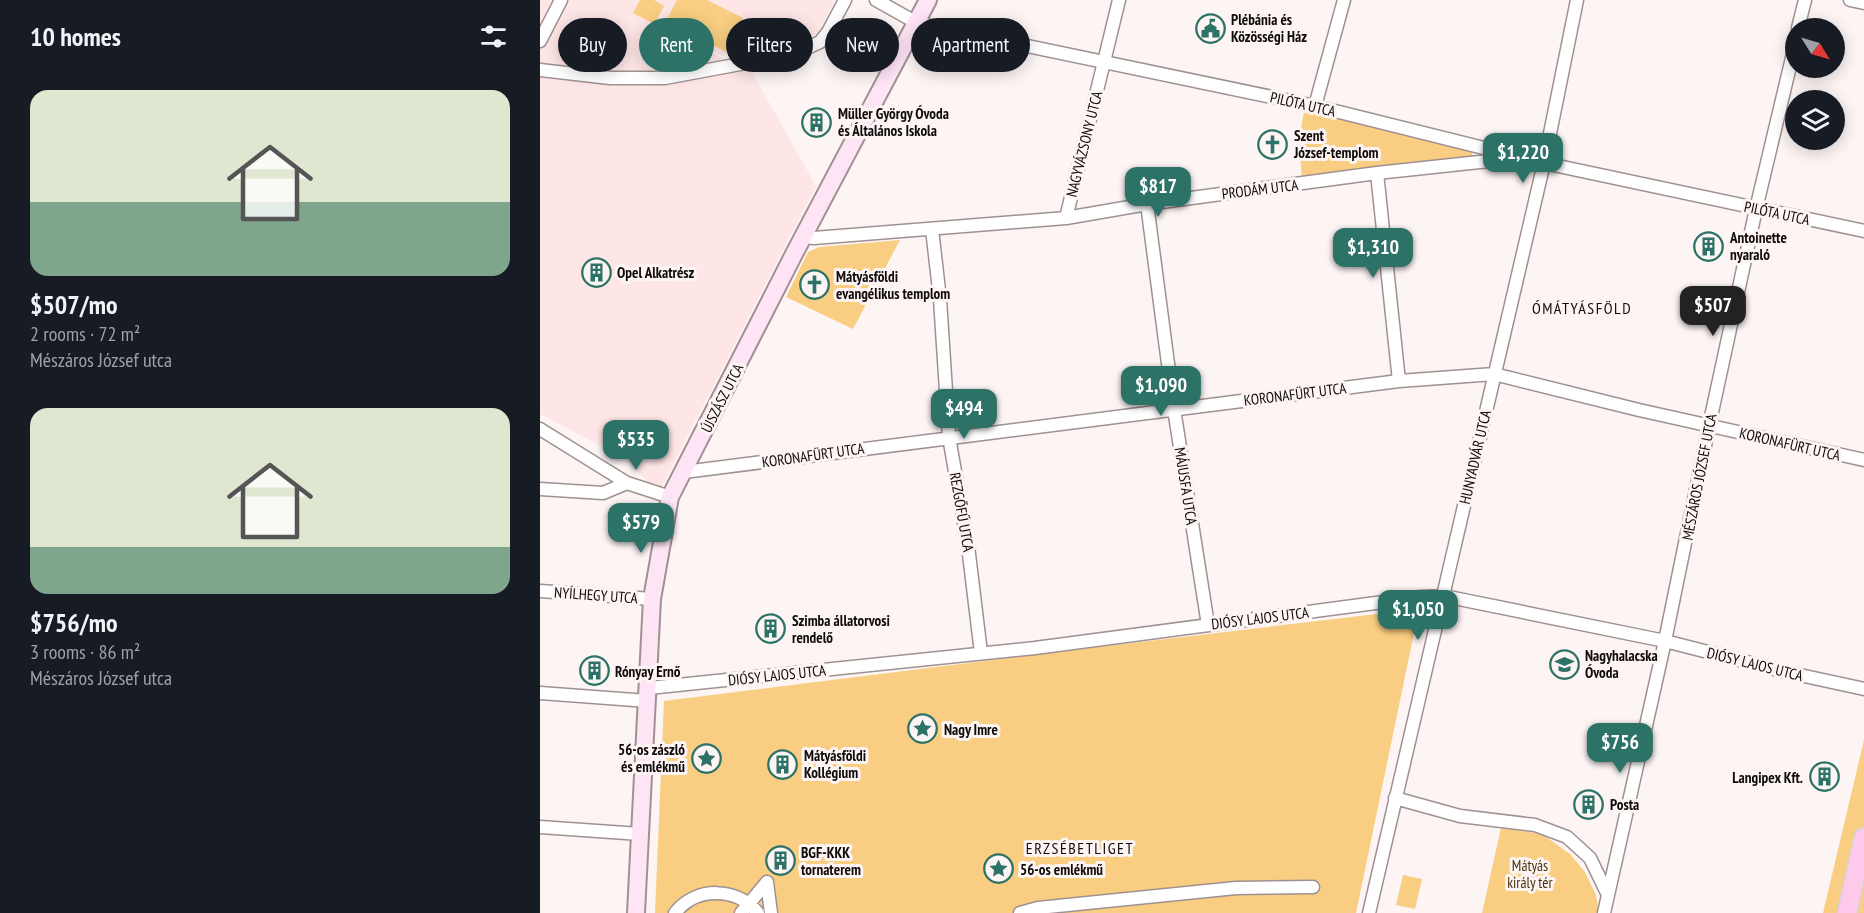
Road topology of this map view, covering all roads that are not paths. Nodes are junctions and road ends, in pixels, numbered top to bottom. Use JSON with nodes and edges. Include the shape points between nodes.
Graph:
{"nodes":[{"id":1,"x":561,"y":0,"type":"edge"},
{"id":2,"x":845,"y":0,"type":"edge"},
{"id":3,"x":876,"y":0,"type":"edge"},
{"id":4,"x":928,"y":0,"type":"edge"},
{"id":5,"x":1119,"y":0,"type":"edge"},
{"id":6,"x":1344,"y":0,"type":"edge"},
{"id":7,"x":1577,"y":0,"type":"edge"},
{"id":8,"x":1805,"y":0,"type":"edge"},
{"id":9,"x":1850,"y":0,"type":"edge"},
{"id":10,"x":1864,"y":3,"type":"edge"},
{"id":11,"x":919,"y":18,"type":"edge"},
{"id":12,"x":1800,"y":18,"type":"edge"},
{"id":13,"x":911,"y":20,"type":"edge"},
{"id":14,"x":911,"y":34,"type":"edge"},
{"id":15,"x":540,"y":41,"type":"edge"},
{"id":16,"x":1030,"y":46,"type":"edge"},
{"id":17,"x":1104,"y":61,"type":"junction"},
{"id":18,"x":540,"y":70,"type":"edge"},
{"id":19,"x":1787,"y":78,"type":"edge"},
{"id":20,"x":1315,"y":106,"type":"junction"},
{"id":21,"x":1497,"y":152,"type":"junction"},
{"id":22,"x":1544,"y":163,"type":"junction"},
{"id":23,"x":1377,"y":173,"type":"junction"},
{"id":24,"x":1147,"y":204,"type":"junction"},
{"id":25,"x":1756,"y":209,"type":"junction"},
{"id":26,"x":1066,"y":218,"type":"junction"},
{"id":27,"x":932,"y":229,"type":"junction"},
{"id":28,"x":1864,"y":231,"type":"edge"},
{"id":29,"x":803,"y":237,"type":"junction"},
{"id":30,"x":1494,"y":374,"type":"junction"},
{"id":31,"x":1399,"y":381,"type":"junction"},
{"id":32,"x":1174,"y":409,"type":"junction"},
{"id":33,"x":1709,"y":426,"type":"junction"},
{"id":34,"x":540,"y":429,"type":"edge"},
{"id":35,"x":949,"y":437,"type":"junction"},
{"id":36,"x":1864,"y":460,"type":"edge"},
{"id":37,"x":684,"y":472,"type":"junction"},
{"id":38,"x":627,"y":483,"type":"junction"},
{"id":39,"x":540,"y":489,"type":"edge"},
{"id":40,"x":670,"y":497,"type":"junction"},
{"id":41,"x":540,"y":591,"type":"edge"},
{"id":42,"x":1444,"y":596,"type":"junction"},
{"id":43,"x":652,"y":600,"type":"junction"},
{"id":44,"x":1208,"y":625,"type":"junction"},
{"id":45,"x":1665,"y":641,"type":"junction"},
{"id":46,"x":981,"y":652,"type":"junction"},
{"id":47,"x":1864,"y":689,"type":"edge"},
{"id":48,"x":540,"y":693,"type":"edge"},
{"id":49,"x":648,"y":694,"type":"junction"},
{"id":50,"x":1395,"y":798,"type":"junction"},
{"id":51,"x":540,"y":827,"type":"edge"},
{"id":52,"x":640,"y":834,"type":"junction"},
{"id":53,"x":1864,"y":837,"type":"edge"},
{"id":54,"x":1313,"y":887,"type":"dead end"},
{"id":55,"x":1608,"y":895,"type":"junction"},
{"id":56,"x":745,"y":908,"type":"edge"},
{"id":57,"x":636,"y":913,"type":"edge"},
{"id":58,"x":675,"y":913,"type":"edge"},
{"id":59,"x":758,"y":913,"type":"edge"},
{"id":60,"x":770,"y":913,"type":"edge"},
{"id":61,"x":1020,"y":913,"type":"edge"},
{"id":62,"x":1369,"y":913,"type":"edge"},
{"id":63,"x":1604,"y":913,"type":"edge"},
{"id":64,"x":1847,"y":913,"type":"edge"}],
"edges":[{"from":1,"to":15,"type":"street"},
{"from":2,"to":18,"type":"street","via":[[820,42],[751,62],[665,78],[610,78]]},
{"from":3,"to":13,"type":"street"},
{"from":4,"to":11,"type":"street","name":"ÚJSZÁSZ UTCA"},
{"from":5,"to":17,"type":"street","name":"NAGYVÁZSONY UTCA"},
{"from":6,"to":20,"type":"street"},
{"from":7,"to":22,"type":"street","name":"HUNYADVÁR UTCA"},
{"from":8,"to":12,"type":"street"},
{"from":9,"to":10,"type":"street"},
{"from":14,"to":29,"type":"street","name":"ÚJSZÁSZ UTCA"},
{"from":16,"to":17,"type":"street","name":"PILÓTA UTCA"},
{"from":17,"to":20,"type":"street","name":"PILÓTA UTCA"},
{"from":17,"to":26,"type":"street","name":"NAGYVÁZSONY UTCA"},
{"from":19,"to":25,"type":"street","name":"MÉSZÁROS JÓZSEF UTCA"},
{"from":20,"to":21,"type":"street","name":"PILÓTA UTCA"},
{"from":21,"to":22,"type":"street","name":"PILÓTA UTCA"},
{"from":21,"to":23,"type":"street","name":"PRODÁM UTCA","via":[[1489,161]]},
{"from":22,"to":25,"type":"street","name":"PILÓTA UTCA"},
{"from":22,"to":30,"type":"street","name":"HUNYADVÁR UTCA"},
{"from":23,"to":24,"type":"street","name":"PRODÁM UTCA"},
{"from":23,"to":31,"type":"street"},
{"from":24,"to":26,"type":"street","name":"PRODÁM UTCA"},
{"from":24,"to":32,"type":"street","name":"MÁJUSFA UTCA"},
{"from":25,"to":28,"type":"street","name":"PILÓTA UTCA"},
{"from":25,"to":33,"type":"street","name":"MÉSZÁROS JÓZSEF UTCA"},
{"from":26,"to":27,"type":"street","name":"PRODÁM UTCA"},
{"from":27,"to":29,"type":"street","name":"PRODÁM UTCA"},
{"from":27,"to":35,"type":"street","name":"REZGŐFŰ UTCA"},
{"from":29,"to":37,"type":"street","name":"ÚJSZÁSZ UTCA"},
{"from":30,"to":31,"type":"street","name":"KORONAFÜRT UTCA"},
{"from":30,"to":33,"type":"street","name":"KORONAFÜRT UTCA"},
{"from":30,"to":42,"type":"street","name":"HUNYADVÁR UTCA"},
{"from":31,"to":32,"type":"street","name":"KORONAFÜRT UTCA"},
{"from":32,"to":35,"type":"street","name":"KORONAFÜRT UTCA"},
{"from":32,"to":44,"type":"street","name":"MÁJUSFA UTCA"},
{"from":33,"to":36,"type":"street","name":"KORONAFÜRT UTCA"},
{"from":33,"to":45,"type":"street","name":"MÉSZÁROS JÓZSEF UTCA"},
{"from":34,"to":38,"type":"street"},
{"from":35,"to":37,"type":"street","name":"KORONAFÜRT UTCA"},
{"from":35,"to":46,"type":"street","name":"REZGŐFŰ UTCA"},
{"from":37,"to":40,"type":"street","name":"ÚJSZÁSZ UTCA"},
{"from":38,"to":39,"type":"street","via":[[603,493]]},
{"from":38,"to":40,"type":"street"},
{"from":40,"to":43,"type":"street","name":"ÚJSZÁSZ UTCA"},
{"from":41,"to":43,"type":"street","name":"NYÍLHEGY UTCA"},
{"from":42,"to":44,"type":"street","name":"DIÓSY LAJOS UTCA"},
{"from":42,"to":45,"type":"street","name":"DIÓSY LAJOS UTCA"},
{"from":42,"to":50,"type":"street","name":"HUNYADVÁR UTCA"},
{"from":43,"to":49,"type":"street","name":"ÚJSZÁSZ UTCA"},
{"from":44,"to":46,"type":"street","name":"DIÓSY LAJOS UTCA"},
{"from":45,"to":47,"type":"street","name":"DIÓSY LAJOS UTCA"},
{"from":45,"to":55,"type":"street","name":"MÉSZÁROS JÓZSEF UTCA"},
{"from":46,"to":49,"type":"street","name":"DIÓSY LAJOS UTCA"},
{"from":48,"to":49,"type":"street","name":"DIÓSY LAJOS UTCA"},
{"from":49,"to":52,"type":"street","name":"ÚJSZÁSZ UTCA"},
{"from":50,"to":55,"type":"street","via":[[1460,816],[1535,825],[1567,837],[1590,858]]},
{"from":50,"to":62,"type":"street","name":"HUNYADVÁR UTCA"},
{"from":51,"to":52,"type":"street"},
{"from":52,"to":57,"type":"street","name":"ÚJSZÁSZ UTCA"},
{"from":53,"to":64,"type":"main road"},
{"from":54,"to":61,"type":"street","via":[[1236,888]]},
{"from":55,"to":63,"type":"street","name":"MÉSZÁROS JÓZSEF UTCA"},
{"from":56,"to":58,"type":"street","via":[[730,895],[708,893],[687,902]]},
{"from":56,"to":59,"type":"street"},
{"from":56,"to":60,"type":"street","via":[[767,882]]}]}
